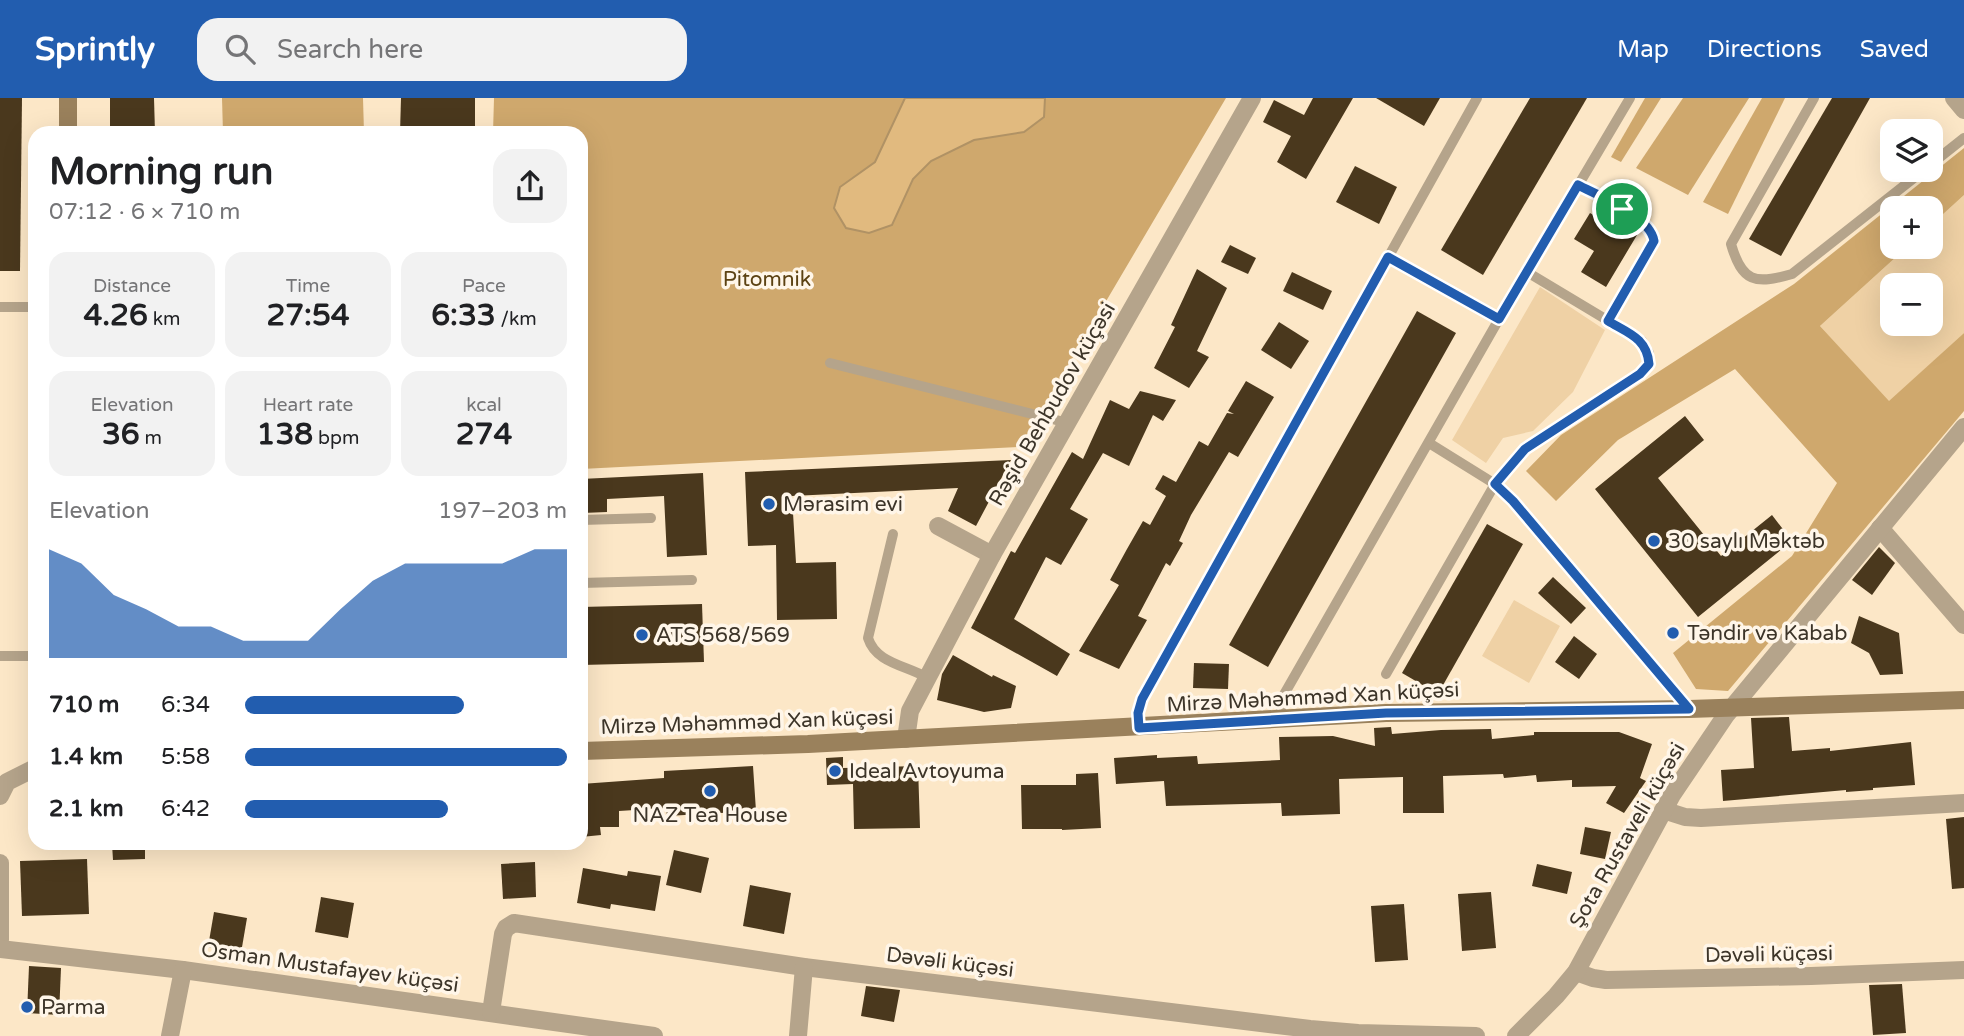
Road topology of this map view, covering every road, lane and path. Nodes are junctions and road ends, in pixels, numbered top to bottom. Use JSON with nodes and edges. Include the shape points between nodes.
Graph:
{"nodes":[{"id":1,"x":68,"y":98,"type":"edge"},
{"id":2,"x":1252,"y":98,"type":"edge"},
{"id":3,"x":1477,"y":98,"type":"edge"},
{"id":4,"x":1630,"y":98,"type":"edge"},
{"id":5,"x":1814,"y":98,"type":"edge"},
{"id":6,"x":1954,"y":98,"type":"edge"},
{"id":7,"x":1964,"y":110,"type":"edge"},
{"id":8,"x":68,"y":126,"type":"edge"},
{"id":9,"x":1964,"y":138,"type":"edge"},
{"id":10,"x":1943,"y":155,"type":"edge"},
{"id":11,"x":1909,"y":182,"type":"edge"},
{"id":12,"x":1578,"y":185,"type":"junction"},
{"id":13,"x":1388,"y":257,"type":"junction"},
{"id":14,"x":1527,"y":271,"type":"junction"},
{"id":15,"x":0,"y":307,"type":"edge"},
{"id":16,"x":28,"y":307,"type":"edge"},
{"id":17,"x":1499,"y":319,"type":"junction"},
{"id":18,"x":1608,"y":321,"type":"junction"},
{"id":19,"x":830,"y":363,"type":"dead end"},
{"id":20,"x":1068,"y":422,"type":"junction"},
{"id":21,"x":1964,"y":428,"type":"edge"},
{"id":22,"x":1429,"y":443,"type":"junction"},
{"id":23,"x":1495,"y":484,"type":"junction"},
{"id":24,"x":651,"y":518,"type":"dead end"},
{"id":25,"x":588,"y":520,"type":"edge"},
{"id":26,"x":938,"y":526,"type":"dead end"},
{"id":27,"x":1880,"y":528,"type":"junction"},
{"id":28,"x":893,"y":534,"type":"dead end"},
{"id":29,"x":992,"y":555,"type":"junction"},
{"id":30,"x":692,"y":580,"type":"dead end"},
{"id":31,"x":588,"y":583,"type":"edge"},
{"id":32,"x":1964,"y":625,"type":"edge"},
{"id":33,"x":0,"y":656,"type":"edge"},
{"id":34,"x":28,"y":656,"type":"edge"},
{"id":35,"x":1386,"y":674,"type":"dead end"},
{"id":36,"x":926,"y":677,"type":"junction"},
{"id":37,"x":1964,"y":700,"type":"edge"},
{"id":38,"x":1731,"y":708,"type":"junction"},
{"id":39,"x":1689,"y":709,"type":"junction"},
{"id":40,"x":1280,"y":719,"type":"junction"},
{"id":41,"x":1139,"y":728,"type":"junction"},
{"id":42,"x":906,"y":739,"type":"junction"},
{"id":43,"x":588,"y":751,"type":"edge"},
{"id":44,"x":28,"y":772,"type":"edge"},
{"id":45,"x":2,"y":786,"type":"edge"},
{"id":46,"x":1964,"y":803,"type":"edge"},
{"id":47,"x":1663,"y":810,"type":"junction"},
{"id":48,"x":0,"y":863,"type":"edge"},
{"id":49,"x":0,"y":940,"type":"edge"},
{"id":50,"x":0,"y":949,"type":"edge"},
{"id":51,"x":804,"y":967,"type":"junction"},
{"id":52,"x":183,"y":970,"type":"junction"},
{"id":53,"x":1964,"y":970,"type":"edge"},
{"id":54,"x":1576,"y":972,"type":"junction"},
{"id":55,"x":491,"y":1012,"type":"junction"},
{"id":56,"x":170,"y":1036,"type":"edge"},
{"id":57,"x":654,"y":1036,"type":"edge"},
{"id":58,"x":798,"y":1036,"type":"edge"},
{"id":59,"x":1476,"y":1036,"type":"edge"},
{"id":60,"x":1516,"y":1036,"type":"edge"}],
"edges":[{"from":1,"to":8,"type":"street"},
{"from":2,"to":20,"type":"street","name":"Rəşid Behbudov küçəsi"},
{"from":3,"to":13,"type":"lane"},
{"from":4,"to":12,"type":"lane"},
{"from":5,"to":11,"type":"lane","via":[[1731,244],[1737,265],[1751,278],[1772,280],[1792,274]]},
{"from":6,"to":7,"type":"street"},
{"from":9,"to":10,"type":"lane"},
{"from":12,"to":14,"type":"lane"},
{"from":12,"to":18,"type":"lane","via":[[1644,222],[1653,234],[1654,241]]},
{"from":13,"to":17,"type":"lane"},
{"from":13,"to":41,"type":"lane","via":[[1142,699]]},
{"from":14,"to":17,"type":"lane"},
{"from":14,"to":18,"type":"lane"},
{"from":15,"to":16,"type":"lane"},
{"from":17,"to":22,"type":"lane"},
{"from":18,"to":23,"type":"lane","via":[[1642,341],[1649,364],[1525,449]]},
{"from":19,"to":20,"type":"lane"},
{"from":20,"to":29,"type":"street","name":"Rəşid Behbudov küçəsi"},
{"from":21,"to":27,"type":"street","name":"Şota Rustaveli küçəsi"},
{"from":22,"to":23,"type":"lane"},
{"from":22,"to":40,"type":"lane","via":[[1282,698]]},
{"from":23,"to":35,"type":"lane"},
{"from":23,"to":39,"type":"lane"},
{"from":24,"to":25,"type":"lane"},
{"from":26,"to":29,"type":"street"},
{"from":27,"to":32,"type":"street"},
{"from":27,"to":38,"type":"street","name":"Şota Rustaveli küçəsi"},
{"from":28,"to":36,"type":"lane","via":[[868,638],[880,656]]},
{"from":29,"to":36,"type":"street","name":"Rəşid Behbudov küçəsi"},
{"from":30,"to":31,"type":"lane"},
{"from":33,"to":34,"type":"lane"},
{"from":36,"to":42,"type":"street","name":"Rəşid Behbudov küçəsi","via":[[910,710]]},
{"from":37,"to":38,"type":"street","name":"Mirzə Məhəmməd Xan küçəsi"},
{"from":38,"to":39,"type":"street","name":"Mirzə Məhəmməd Xan küçəsi"},
{"from":38,"to":47,"type":"street","name":"Şota Rustaveli küçəsi"},
{"from":39,"to":40,"type":"street","name":"Mirzə Məhəmməd Xan küçəsi"},
{"from":40,"to":41,"type":"street","name":"Mirzə Məhəmməd Xan küçəsi"},
{"from":41,"to":42,"type":"street","name":"Mirzə Məhəmməd Xan küçəsi"},
{"from":42,"to":43,"type":"street","name":"Mirzə Məhəmməd Xan küçəsi"},
{"from":44,"to":45,"type":"street"},
{"from":46,"to":47,"type":"street","via":[[1701,818]]},
{"from":47,"to":54,"type":"street","name":"Şota Rustaveli küçəsi"},
{"from":48,"to":49,"type":"street"},
{"from":50,"to":52,"type":"street","name":"Osman Mustafayev küçəsi"},
{"from":51,"to":55,"type":"street","name":"Dəvəli küçəsi","via":[[514,923],[503,934]]},
{"from":51,"to":58,"type":"street"},
{"from":51,"to":59,"type":"street","name":"Dəvəli küçəsi","via":[[1322,1030]]},
{"from":52,"to":55,"type":"street","name":"Osman Mustafayev küçəsi"},
{"from":52,"to":56,"type":"street"},
{"from":53,"to":54,"type":"street","name":"Dəvəli küçəsi","via":[[1605,980]]},
{"from":54,"to":60,"type":"street","name":"Şota Rustaveli küçəsi"},
{"from":55,"to":57,"type":"street","name":"Osman Mustafayev küçəsi"}]}
